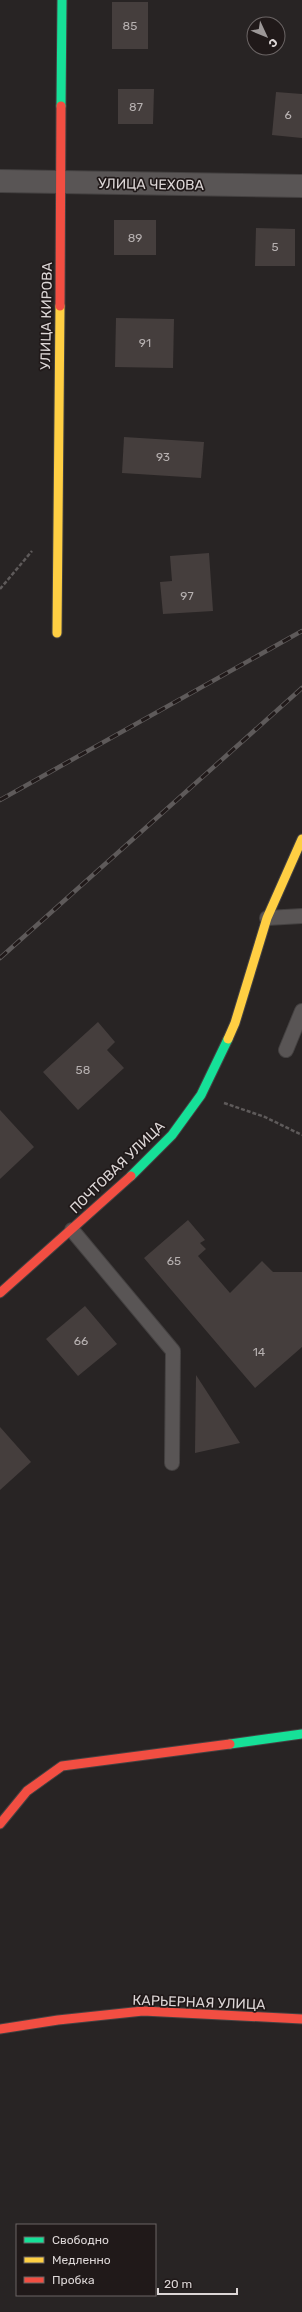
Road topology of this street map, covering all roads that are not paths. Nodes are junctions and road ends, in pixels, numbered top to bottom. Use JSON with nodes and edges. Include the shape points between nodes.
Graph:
{"nodes":[{"id":1,"x":62,"y":0,"type":"edge"},
{"id":2,"x":0,"y":181,"type":"edge"},
{"id":3,"x":62,"y":182,"type":"junction"},
{"id":4,"x":302,"y":186,"type":"edge"},
{"id":5,"x":56,"y":633,"type":"dead end"},
{"id":6,"x":302,"y":839,"type":"edge"},
{"id":7,"x":302,"y":916,"type":"edge"},
{"id":8,"x":267,"y":918,"type":"junction"},
{"id":9,"x":302,"y":1011,"type":"edge"},
{"id":10,"x":286,"y":1050,"type":"dead end"},
{"id":11,"x":72,"y":1230,"type":"junction"},
{"id":12,"x":0,"y":1293,"type":"edge"},
{"id":13,"x":172,"y":1463,"type":"dead end"},
{"id":14,"x":302,"y":1734,"type":"edge"},
{"id":15,"x":0,"y":1824,"type":"edge"},
{"id":16,"x":302,"y":2020,"type":"edge"},
{"id":17,"x":0,"y":2029,"type":"edge"}],
"edges":[{"from":1,"to":3,"type":"street","name":"УЛИЦА КИРОВА"},
{"from":2,"to":3,"type":"street","name":"УЛИЦА ЧЕХОВА"},
{"from":3,"to":4,"type":"street","name":"УЛИЦА ЧЕХОВА"},
{"from":3,"to":5,"type":"street","name":"УЛИЦА КИРОВА"},
{"from":6,"to":8,"type":"street","name":"ПОЧТОВАЯ УЛИЦА"},
{"from":7,"to":8,"type":"lane"},
{"from":8,"to":11,"type":"street","name":"ПОЧТОВАЯ УЛИЦА","via":[[234,1023],[200,1095],[172,1135]]},
{"from":9,"to":10,"type":"lane"},
{"from":11,"to":12,"type":"street","name":"ПОЧТОВАЯ УЛИЦА"},
{"from":11,"to":13,"type":"lane","via":[[173,1351]]},
{"from":14,"to":15,"type":"street","via":[[62,1766],[36,1782],[13,1804]]},
{"from":16,"to":17,"type":"street","name":"КАРЬЕРНАЯ УЛИЦА","via":[[142,2011]]}]}
